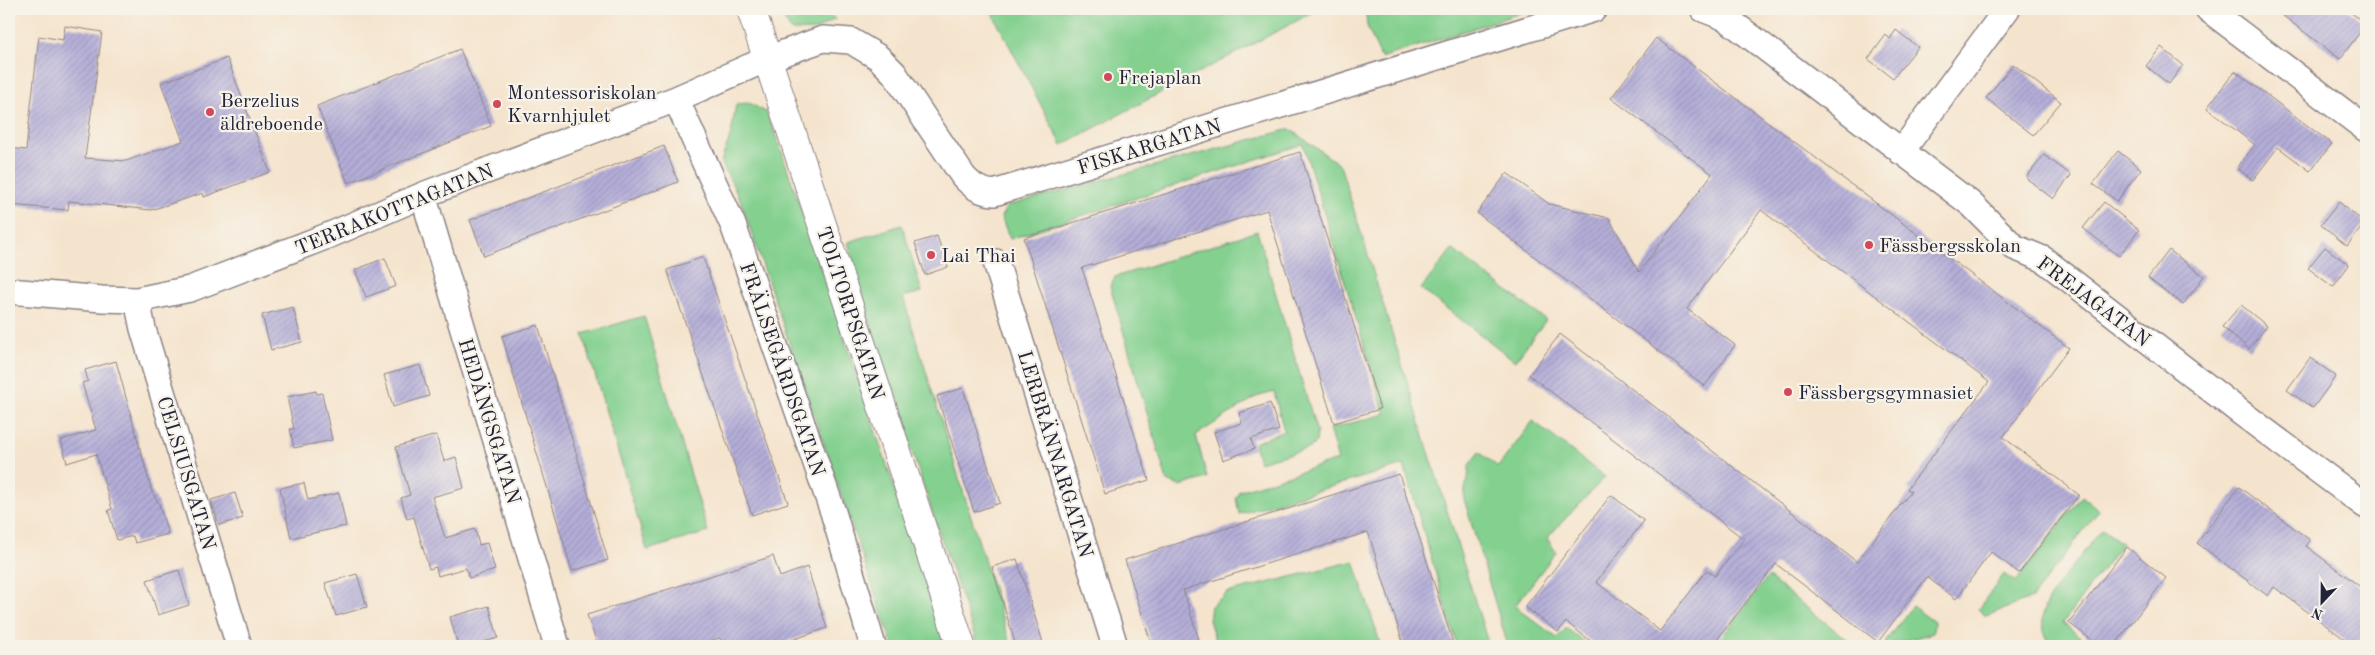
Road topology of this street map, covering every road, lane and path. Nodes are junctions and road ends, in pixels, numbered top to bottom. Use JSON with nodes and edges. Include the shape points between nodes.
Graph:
{"nodes":[{"id":1,"x":751,"y":9,"type":"edge"},
{"id":2,"x":1594,"y":9,"type":"edge"},
{"id":3,"x":1703,"y":9,"type":"edge"},
{"id":4,"x":2007,"y":9,"type":"edge"},
{"id":5,"x":2208,"y":9,"type":"edge"},
{"id":6,"x":767,"y":59,"type":"junction"},
{"id":7,"x":676,"y":99,"type":"junction"},
{"id":8,"x":2366,"y":129,"type":"edge"},
{"id":9,"x":1902,"y":152,"type":"junction"},
{"id":10,"x":423,"y":195,"type":"junction"},
{"id":11,"x":996,"y":262,"type":"dead end"},
{"id":12,"x":9,"y":290,"type":"edge"},
{"id":13,"x":137,"y":300,"type":"junction"},
{"id":14,"x":2366,"y":506,"type":"edge"},
{"id":15,"x":867,"y":645,"type":"edge"},
{"id":16,"x":239,"y":646,"type":"edge"},
{"id":17,"x":557,"y":646,"type":"edge"},
{"id":18,"x":961,"y":646,"type":"edge"},
{"id":19,"x":1115,"y":646,"type":"edge"}],
"edges":[{"from":1,"to":6,"type":"street","name":"TOLTORPSGATAN"},
{"from":2,"to":6,"type":"street","name":"FISKARGATAN","via":[[994,193],[972,185],[894,73],[864,48],[851,41],[823,39]]},
{"from":3,"to":9,"type":"street","name":"FREJAGATAN","via":[[1726,18]]},
{"from":4,"to":9,"type":"street"},
{"from":5,"to":8,"type":"street"},
{"from":6,"to":7,"type":"street","name":"TERRAKOTTAGATAN"},
{"from":6,"to":18,"type":"street","name":"TOLTORPSGATAN"},
{"from":7,"to":10,"type":"street","name":"TERRAKOTTAGATAN"},
{"from":7,"to":15,"type":"street","name":"FRÄLSEGÅRDSGATAN","via":[[733,225],[833,512]]},
{"from":9,"to":14,"type":"street","name":"FREJAGATAN","via":[[1971,204],[2014,247],[2044,259]]},
{"from":10,"to":13,"type":"street","name":"TERRAKOTTAGATAN","via":[[190,289]]},
{"from":10,"to":17,"type":"street","name":"HEDÄNGSGATAN"},
{"from":11,"to":19,"type":"street","name":"LERBRÄNNARGATAN"},
{"from":12,"to":13,"type":"street","name":"TERRAKOTTAGATAN"},
{"from":13,"to":16,"type":"street","name":"CELSIUSGATAN"}]}
